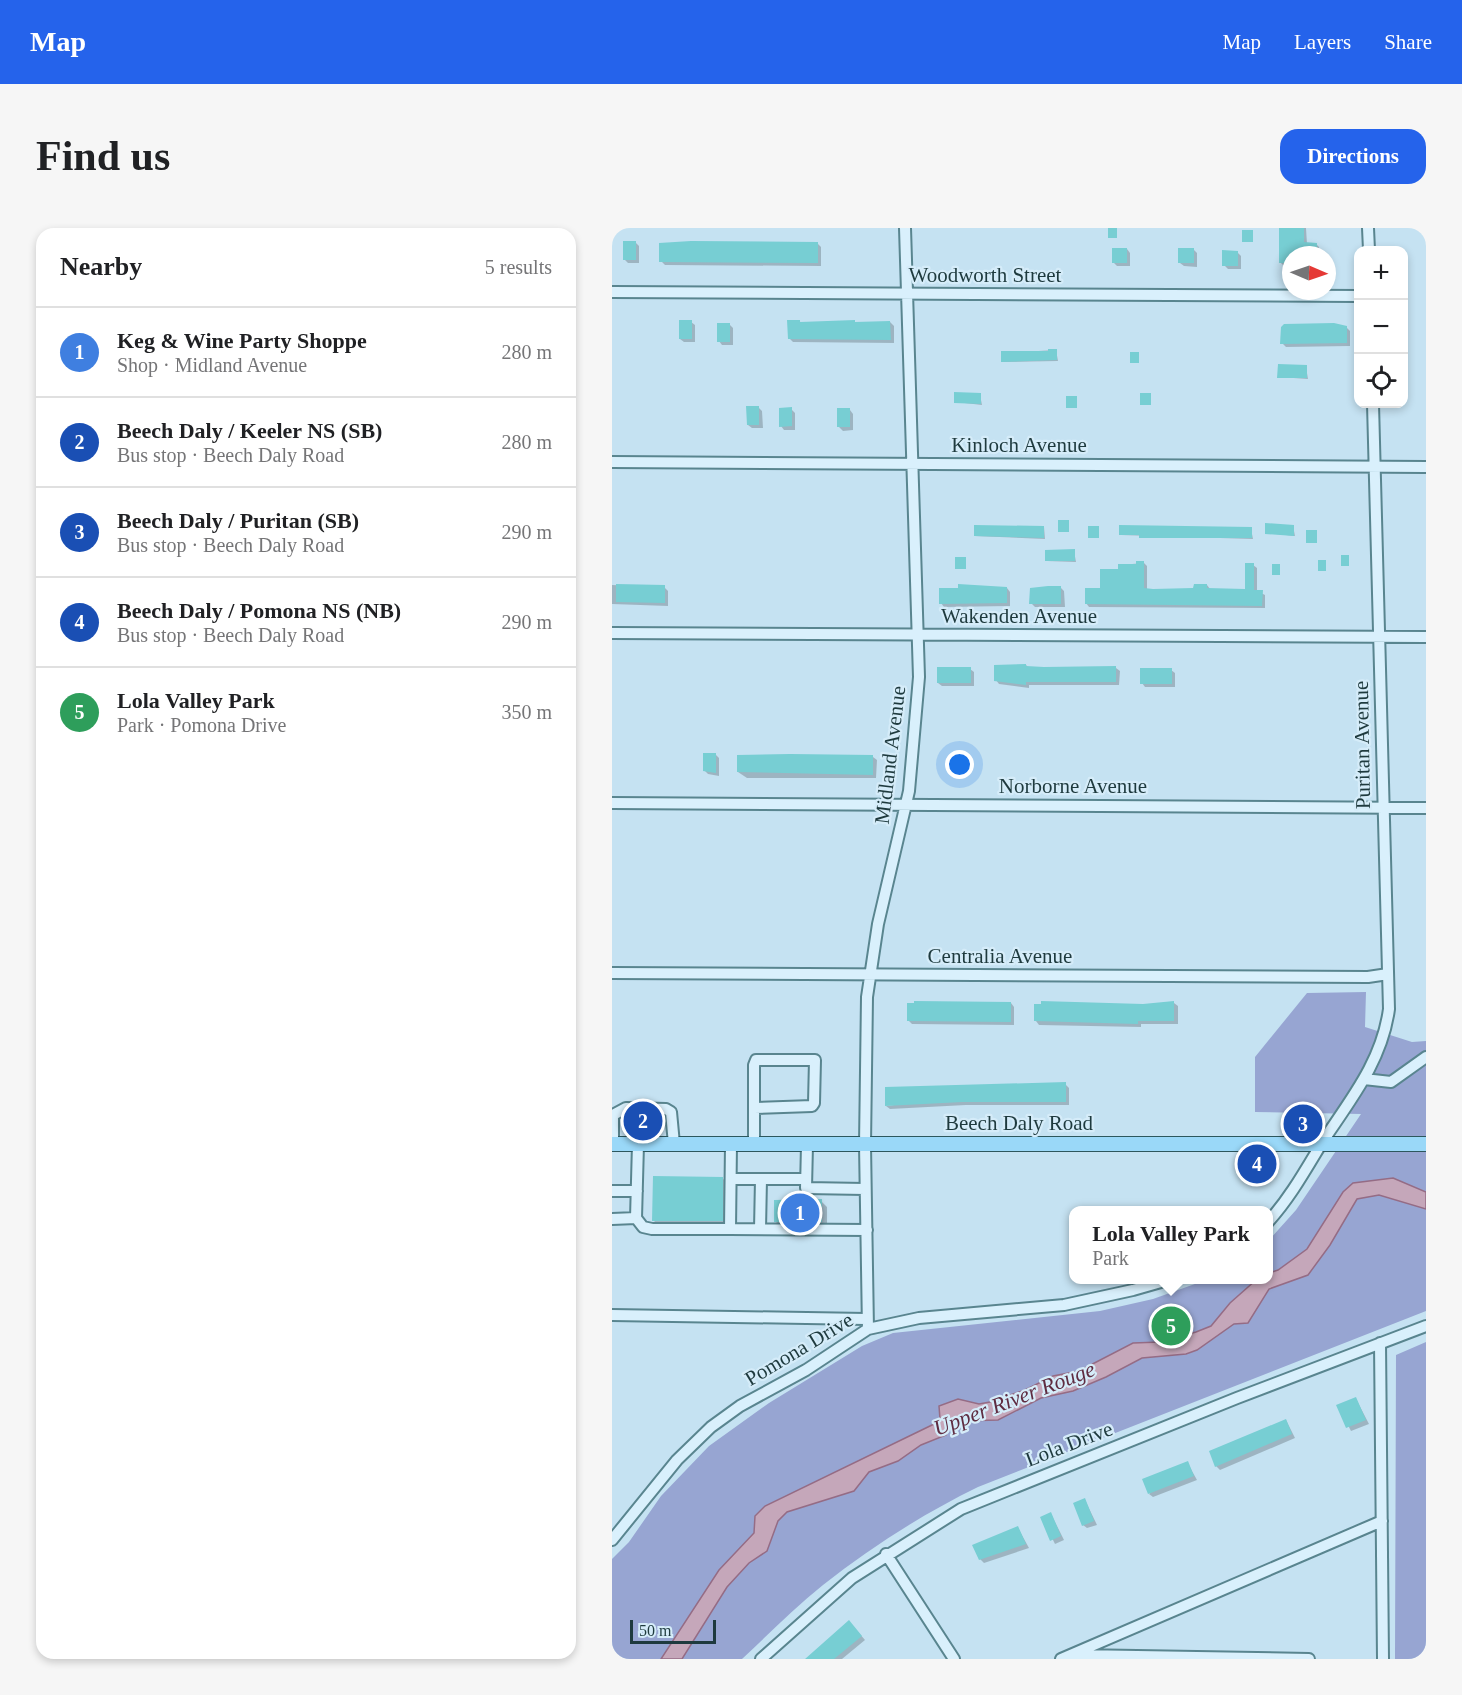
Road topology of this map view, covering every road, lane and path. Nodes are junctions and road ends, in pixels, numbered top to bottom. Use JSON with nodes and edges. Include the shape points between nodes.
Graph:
{"nodes":[{"id":1,"x":905,"y":228,"type":"edge"},
{"id":2,"x":1368,"y":228,"type":"edge"},
{"id":3,"x":1369,"y":246,"type":"edge"},
{"id":4,"x":612,"y":292,"type":"edge"},
{"id":5,"x":908,"y":294,"type":"junction"},
{"id":6,"x":1354,"y":296,"type":"edge"},
{"id":7,"x":1373,"y":408,"type":"edge"},
{"id":8,"x":612,"y":462,"type":"edge"},
{"id":9,"x":912,"y":464,"type":"junction"},
{"id":10,"x":1375,"y":466,"type":"junction"},
{"id":11,"x":1426,"y":467,"type":"edge"},
{"id":12,"x":612,"y":633,"type":"edge"},
{"id":13,"x":918,"y":635,"type":"junction"},
{"id":14,"x":1379,"y":637,"type":"junction"},
{"id":15,"x":1426,"y":637,"type":"edge"},
{"id":16,"x":612,"y":803,"type":"edge"},
{"id":17,"x":906,"y":804,"type":"junction"},
{"id":18,"x":1384,"y":807,"type":"junction"},
{"id":19,"x":1426,"y":808,"type":"edge"},
{"id":20,"x":612,"y":973,"type":"edge"},
{"id":21,"x":870,"y":974,"type":"junction"},
{"id":22,"x":1388,"y":974,"type":"junction"},
{"id":23,"x":1426,"y":1057,"type":"edge"},
{"id":24,"x":1364,"y":1080,"type":"junction"},
{"id":25,"x":754,"y":1108,"type":"junction"},
{"id":26,"x":613,"y":1115,"type":"edge"},
{"id":27,"x":1322,"y":1143,"type":"junction"},
{"id":28,"x":612,"y":1144,"type":"edge"},
{"id":29,"x":638,"y":1144,"type":"junction"},
{"id":30,"x":674,"y":1144,"type":"junction"},
{"id":31,"x":731,"y":1144,"type":"junction"},
{"id":32,"x":754,"y":1144,"type":"junction"},
{"id":33,"x":1426,"y":1144,"type":"edge"},
{"id":34,"x":807,"y":1145,"type":"junction"},
{"id":35,"x":865,"y":1145,"type":"junction"},
{"id":36,"x":731,"y":1179,"type":"junction"},
{"id":37,"x":761,"y":1179,"type":"junction"},
{"id":38,"x":806,"y":1179,"type":"junction"},
{"id":39,"x":865,"y":1189,"type":"junction"},
{"id":40,"x":612,"y":1191,"type":"edge"},
{"id":41,"x":637,"y":1191,"type":"junction"},
{"id":42,"x":1273,"y":1217,"type":"edge"},
{"id":43,"x":636,"y":1218,"type":"junction"},
{"id":44,"x":612,"y":1219,"type":"edge"},
{"id":45,"x":730,"y":1229,"type":"junction"},
{"id":46,"x":760,"y":1229,"type":"junction"},
{"id":47,"x":867,"y":1230,"type":"junction"},
{"id":48,"x":1154,"y":1284,"type":"edge"},
{"id":49,"x":612,"y":1315,"type":"edge"},
{"id":50,"x":867,"y":1324,"type":"junction"},
{"id":51,"x":1426,"y":1326,"type":"edge"},
{"id":52,"x":1380,"y":1343,"type":"junction"},
{"id":53,"x":1382,"y":1521,"type":"junction"},
{"id":54,"x":612,"y":1540,"type":"edge"},
{"id":55,"x":886,"y":1554,"type":"junction"},
{"id":56,"x":1073,"y":1655,"type":"junction"},
{"id":57,"x":761,"y":1659,"type":"edge"},
{"id":58,"x":954,"y":1659,"type":"edge"},
{"id":59,"x":1061,"y":1659,"type":"edge"},
{"id":60,"x":1309,"y":1659,"type":"edge"},
{"id":61,"x":1383,"y":1659,"type":"edge"}],
"edges":[{"from":1,"to":5,"type":"street","name":"Midland Avenue"},
{"from":2,"to":3,"type":"street"},
{"from":4,"to":5,"type":"street","name":"Woodworth Street"},
{"from":5,"to":6,"type":"street","name":"Woodworth Street"},
{"from":5,"to":9,"type":"street","name":"Midland Avenue"},
{"from":7,"to":10,"type":"street","name":"Puritan Avenue"},
{"from":8,"to":9,"type":"street","name":"Kinloch Avenue"},
{"from":9,"to":10,"type":"street","name":"Kinloch Avenue"},
{"from":9,"to":13,"type":"street","name":"Midland Avenue"},
{"from":10,"to":11,"type":"street","name":"Kinloch Avenue"},
{"from":10,"to":14,"type":"street","name":"Puritan Avenue"},
{"from":12,"to":13,"type":"street","name":"Wakenden Avenue"},
{"from":13,"to":14,"type":"street","name":"Wakenden Avenue"},
{"from":13,"to":17,"type":"street","name":"Midland Avenue","via":[[917,716]]},
{"from":14,"to":15,"type":"street","name":"Wakenden Avenue"},
{"from":14,"to":18,"type":"street","name":"Puritan Avenue"},
{"from":16,"to":17,"type":"street","name":"Norborne Avenue"},
{"from":17,"to":18,"type":"street","name":"Norborne Avenue"},
{"from":17,"to":21,"type":"street","name":"Midland Avenue"},
{"from":18,"to":19,"type":"street","name":"Norborne Avenue"},
{"from":18,"to":22,"type":"street","name":"Puritan Avenue"},
{"from":20,"to":21,"type":"street","name":"Centralia Avenue"},
{"from":21,"to":22,"type":"street","name":"Centralia Avenue"},
{"from":21,"to":35,"type":"street","name":"Midland Avenue","via":[[865,1023]]},
{"from":22,"to":24,"type":"street","name":"Puritan Avenue","via":[[1386,1030]]},
{"from":23,"to":24,"type":"street","via":[[1391,1082]]},
{"from":24,"to":27,"type":"street"},
{"from":25,"to":25,"type":"street","via":[[756,1060],[815,1060],[812,1106]]},
{"from":25,"to":32,"type":"street"},
{"from":26,"to":28,"type":"street"},
{"from":26,"to":30,"type":"street","via":[[626,1108],[666,1109],[674,1122]]},
{"from":27,"to":33,"type":"main road","name":"Beech Daly Road"},
{"from":27,"to":35,"type":"main road","name":"Beech Daly Road"},
{"from":27,"to":42,"type":"street"},
{"from":28,"to":29,"type":"main road","name":"Beech Daly Road"},
{"from":29,"to":30,"type":"main road","name":"Beech Daly Road"},
{"from":29,"to":41,"type":"street"},
{"from":30,"to":31,"type":"main road","name":"Beech Daly Road"},
{"from":31,"to":32,"type":"main road","name":"Beech Daly Road"},
{"from":31,"to":36,"type":"street"},
{"from":32,"to":34,"type":"main road","name":"Beech Daly Road"},
{"from":34,"to":35,"type":"main road","name":"Beech Daly Road"},
{"from":34,"to":38,"type":"street"},
{"from":35,"to":39,"type":"street","name":"Midland Avenue"},
{"from":36,"to":37,"type":"street"},
{"from":36,"to":45,"type":"street"},
{"from":37,"to":38,"type":"street"},
{"from":37,"to":46,"type":"street"},
{"from":38,"to":39,"type":"street","via":[[806,1188]]},
{"from":39,"to":47,"type":"street","name":"Midland Avenue"},
{"from":40,"to":41,"type":"street"},
{"from":41,"to":43,"type":"street"},
{"from":43,"to":44,"type":"street"},
{"from":43,"to":45,"type":"street","via":[[647,1229]]},
{"from":45,"to":46,"type":"street"},
{"from":46,"to":47,"type":"street"},
{"from":47,"to":50,"type":"street","name":"Midland Avenue"},
{"from":48,"to":50,"type":"street","name":"Pomona Drive","via":[[1064,1305]]},
{"from":49,"to":50,"type":"street"},
{"from":50,"to":54,"type":"street","name":"Pomona Drive","via":[[826,1358],[740,1406],[711,1427],[676,1460]]},
{"from":51,"to":52,"type":"street","name":"Lola Drive"},
{"from":52,"to":53,"type":"street"},
{"from":52,"to":55,"type":"street","name":"Lola Drive","via":[[981,1499]]},
{"from":53,"to":56,"type":"street"},
{"from":53,"to":61,"type":"street"},
{"from":55,"to":57,"type":"street","name":"Lola Drive","via":[[816,1608]]},
{"from":55,"to":58,"type":"street"},
{"from":56,"to":59,"type":"street"},
{"from":56,"to":60,"type":"street"}]}
